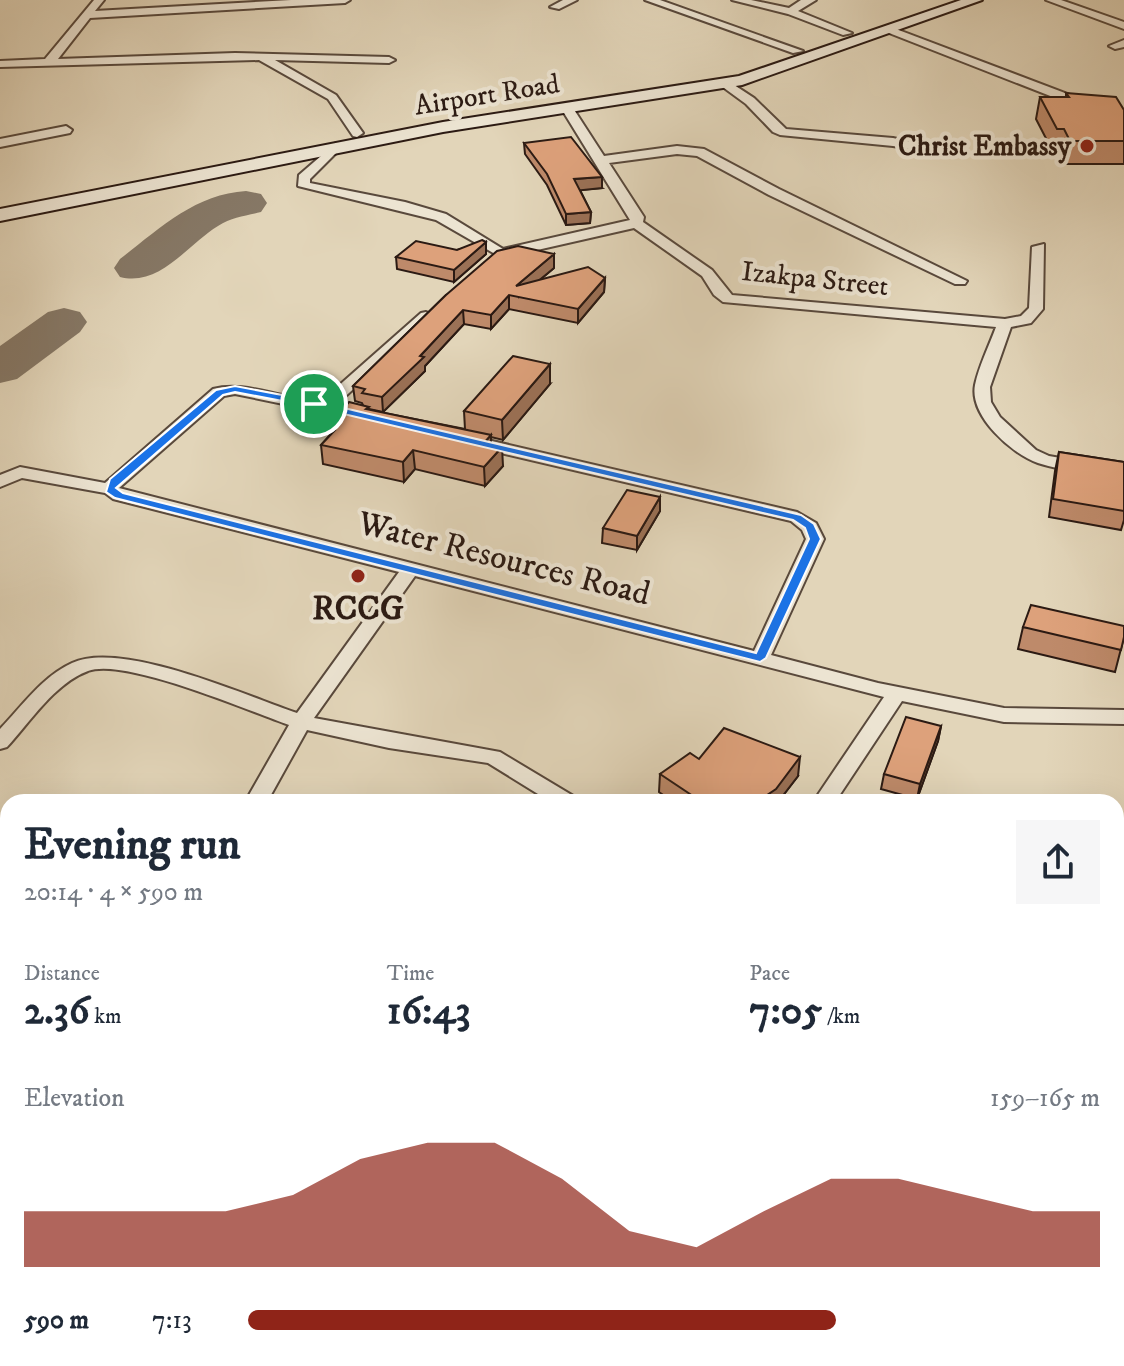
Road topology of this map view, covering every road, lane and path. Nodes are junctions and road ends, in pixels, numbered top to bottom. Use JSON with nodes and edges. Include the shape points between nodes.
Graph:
{"nodes":[{"id":1,"x":99,"y":0,"type":"edge"},
{"id":2,"x":345,"y":0,"type":"edge"},
{"id":3,"x":572,"y":0,"type":"edge"},
{"id":4,"x":650,"y":0,"type":"edge"},
{"id":5,"x":737,"y":0,"type":"edge"},
{"id":6,"x":811,"y":0,"type":"edge"},
{"id":7,"x":946,"y":0,"type":"edge"},
{"id":8,"x":975,"y":0,"type":"edge"},
{"id":9,"x":1051,"y":0,"type":"edge"},
{"id":10,"x":555,"y":7,"type":"dead end"},
{"id":11,"x":791,"y":12,"type":"junction"},
{"id":12,"x":87,"y":15,"type":"junction"},
{"id":13,"x":1124,"y":26,"type":"edge"},
{"id":14,"x":888,"y":29,"type":"junction"},
{"id":15,"x":847,"y":33,"type":"junction"},
{"id":16,"x":797,"y":51,"type":"junction"},
{"id":17,"x":261,"y":57,"type":"junction"},
{"id":18,"x":389,"y":60,"type":"dead end"},
{"id":19,"x":49,"y":62,"type":"junction"},
{"id":20,"x":0,"y":64,"type":"edge"},
{"id":21,"x":724,"y":83,"type":"junction"},
{"id":22,"x":567,"y":108,"type":"junction"},
{"id":23,"x":1096,"y":110,"type":"edge"},
{"id":24,"x":66,"y":130,"type":"dead end"},
{"id":25,"x":357,"y":133,"type":"junction"},
{"id":26,"x":0,"y":143,"type":"edge"},
{"id":27,"x":336,"y":147,"type":"junction"},
{"id":28,"x":945,"y":151,"type":"dead end"},
{"id":29,"x":601,"y":160,"type":"junction"},
{"id":30,"x":30,"y":203,"type":"junction"},
{"id":31,"x":0,"y":205,"type":"edge"},
{"id":32,"x":0,"y":215,"type":"edge"},
{"id":33,"x":636,"y":223,"type":"junction"},
{"id":34,"x":1039,"y":247,"type":"dead end"},
{"id":35,"x":960,"y":281,"type":"dead end"},
{"id":36,"x":434,"y":309,"type":"edge"},
{"id":37,"x":1005,"y":323,"type":"junction"},
{"id":38,"x":314,"y":404,"type":"junction"},
{"id":39,"x":376,"y":418,"type":"edge"},
{"id":40,"x":454,"y":437,"type":"edge"},
{"id":41,"x":1124,"y":474,"type":"edge"},
{"id":42,"x":0,"y":482,"type":"edge"},
{"id":43,"x":110,"y":489,"type":"junction"},
{"id":44,"x":412,"y":568,"type":"junction"},
{"id":45,"x":760,"y":658,"type":"junction"},
{"id":46,"x":897,"y":693,"type":"junction"},
{"id":47,"x":1124,"y":717,"type":"edge"},
{"id":48,"x":301,"y":722,"type":"junction"},
{"id":49,"x":0,"y":742,"type":"edge"},
{"id":50,"x":260,"y":794,"type":"edge"},
{"id":51,"x":554,"y":794,"type":"edge"},
{"id":52,"x":829,"y":794,"type":"edge"}],
"edges":[{"from":1,"to":12,"type":"street"},
{"from":2,"to":12,"type":"street"},
{"from":3,"to":10,"type":"street"},
{"from":4,"to":16,"type":"street"},
{"from":5,"to":11,"type":"street"},
{"from":6,"to":11,"type":"street"},
{"from":7,"to":15,"type":"main road","name":"Airport Road"},
{"from":8,"to":14,"type":"main road","name":"Airport Road"},
{"from":9,"to":13,"type":"street"},
{"from":11,"to":15,"type":"street"},
{"from":12,"to":19,"type":"street"},
{"from":14,"to":21,"type":"main road","name":"Airport Road"},
{"from":14,"to":23,"type":"street"},
{"from":15,"to":16,"type":"main road","name":"Airport Road"},
{"from":16,"to":25,"type":"main road","name":"Airport Road","via":[[690,80]]},
{"from":17,"to":18,"type":"street"},
{"from":17,"to":19,"type":"street"},
{"from":17,"to":25,"type":"street","via":[[332,97]]},
{"from":19,"to":20,"type":"street"},
{"from":21,"to":22,"type":"main road","name":"Airport Road"},
{"from":21,"to":28,"type":"street","via":[[784,132]]},
{"from":22,"to":27,"type":"main road","name":"Airport Road"},
{"from":22,"to":29,"type":"street","name":"Izakpa Street"},
{"from":24,"to":26,"type":"street"},
{"from":25,"to":30,"type":"main road","name":"Airport Road"},
{"from":27,"to":30,"type":"main road","name":"Airport Road"},
{"from":27,"to":33,"type":"street","via":[[304,178],[304,186],[441,217],[496,256]]},
{"from":29,"to":33,"type":"street","name":"Izakpa Street"},
{"from":29,"to":35,"type":"street","via":[[700,152]]},
{"from":30,"to":31,"type":"main road","name":"Airport Road"},
{"from":30,"to":32,"type":"main road","name":"Airport Road"},
{"from":33,"to":37,"type":"street","name":"Izakpa Street","via":[[707,273],[728,299]]},
{"from":34,"to":37,"type":"street","via":[[1036,309],[1026,320]]},
{"from":36,"to":38,"type":"street","via":[[333,399]]},
{"from":37,"to":41,"type":"street","via":[[982,387],[993,420],[1030,454]]},
{"from":38,"to":39,"type":"street"},
{"from":38,"to":43,"type":"street","via":[[235,389],[219,392]]},
{"from":40,"to":45,"type":"street","via":[[797,517],[815,539]]},
{"from":42,"to":43,"type":"street","name":"Water Resources Road","via":[[20,472]]},
{"from":43,"to":44,"type":"street","name":"Water Resources Road"},
{"from":44,"to":45,"type":"street","name":"Water Resources Road"},
{"from":44,"to":48,"type":"street"},
{"from":45,"to":46,"type":"street","name":"Water Resources Road"},
{"from":46,"to":47,"type":"street","name":"Water Resources Road","via":[[1004,715]]},
{"from":46,"to":52,"type":"street"},
{"from":48,"to":49,"type":"street","via":[[148,669],[103,661],[60,678]]},
{"from":48,"to":50,"type":"street"},
{"from":48,"to":51,"type":"street","via":[[493,757]]}]}
